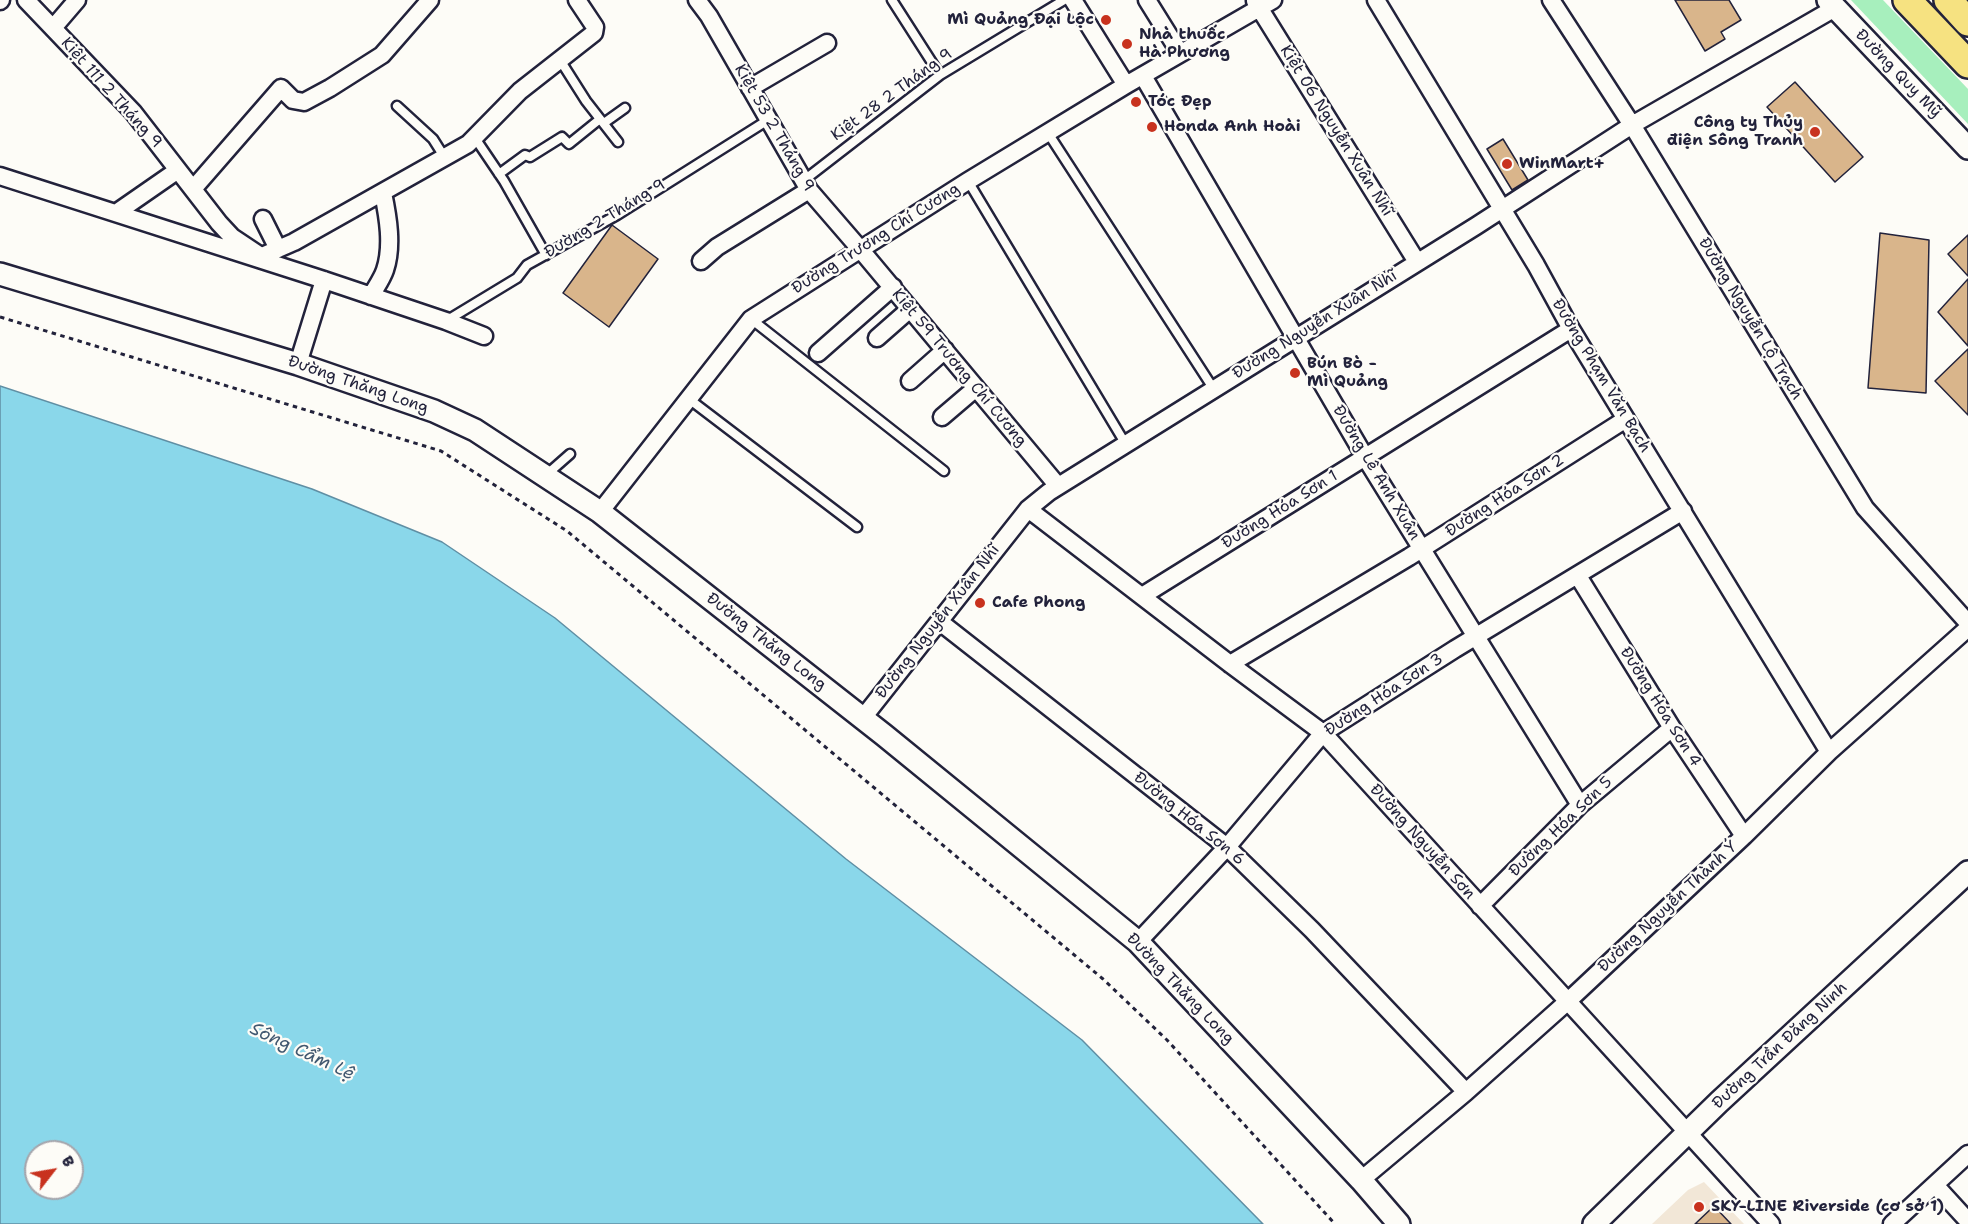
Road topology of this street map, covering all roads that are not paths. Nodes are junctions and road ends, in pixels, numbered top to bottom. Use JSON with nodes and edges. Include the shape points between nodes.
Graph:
{"nodes":[{"id":1,"x":26,"y":0,"type":"edge"},
{"id":2,"x":77,"y":0,"type":"edge"},
{"id":3,"x":430,"y":0,"type":"edge"},
{"id":4,"x":697,"y":0,"type":"edge"},
{"id":5,"x":892,"y":0,"type":"edge"},
{"id":6,"x":1064,"y":0,"type":"edge"},
{"id":7,"x":1073,"y":0,"type":"edge"},
{"id":8,"x":1147,"y":0,"type":"edge"},
{"id":9,"x":1376,"y":0,"type":"edge"},
{"id":10,"x":1551,"y":0,"type":"edge"},
{"id":11,"x":1907,"y":0,"type":"edge"},
{"id":12,"x":1947,"y":0,"type":"edge"},
{"id":13,"x":1262,"y":3,"type":"edge"},
{"id":14,"x":1831,"y":4,"type":"edge"},
{"id":15,"x":581,"y":6,"type":"edge"},
{"id":16,"x":1968,"y":22,"type":"edge"},
{"id":17,"x":53,"y":28,"type":"junction"},
{"id":18,"x":827,"y":43,"type":"dead end"},
{"id":19,"x":1180,"y":53,"type":"junction"},
{"id":20,"x":560,"y":60,"type":"junction"},
{"id":21,"x":1968,"y":64,"type":"edge"},
{"id":22,"x":940,"y":75,"type":"junction"},
{"id":23,"x":1143,"y":76,"type":"junction"},
{"id":24,"x":1126,"y":85,"type":"junction"},
{"id":25,"x":750,"y":88,"type":"junction"},
{"id":26,"x":397,"y":106,"type":"dead end"},
{"id":27,"x":625,"y":108,"type":"dead end"},
{"id":28,"x":768,"y":120,"type":"junction"},
{"id":29,"x":602,"y":121,"type":"junction"},
{"id":30,"x":1632,"y":125,"type":"junction"},
{"id":31,"x":1048,"y":133,"type":"junction"},
{"id":32,"x":475,"y":138,"type":"junction"},
{"id":33,"x":618,"y":142,"type":"dead end"},
{"id":34,"x":1968,"y":148,"type":"edge"},
{"id":35,"x":445,"y":158,"type":"junction"},
{"id":36,"x":178,"y":170,"type":"junction"},
{"id":37,"x":499,"y":174,"type":"junction"},
{"id":38,"x":0,"y":176,"type":"edge"},
{"id":39,"x":968,"y":181,"type":"junction"},
{"id":40,"x":806,"y":186,"type":"junction"},
{"id":41,"x":193,"y":189,"type":"junction"},
{"id":42,"x":383,"y":193,"type":"junction"},
{"id":43,"x":1502,"y":210,"type":"junction"},
{"id":44,"x":116,"y":213,"type":"junction"},
{"id":45,"x":263,"y":219,"type":"dead end"},
{"id":46,"x":860,"y":249,"type":"junction"},
{"id":47,"x":546,"y":255,"type":"junction"},
{"id":48,"x":270,"y":257,"type":"junction"},
{"id":49,"x":701,"y":261,"type":"dead end"},
{"id":50,"x":1417,"y":262,"type":"junction"},
{"id":51,"x":0,"y":274,"type":"edge"},
{"id":52,"x":324,"y":280,"type":"junction"},
{"id":53,"x":892,"y":287,"type":"junction"},
{"id":54,"x":371,"y":296,"type":"junction"},
{"id":55,"x":910,"y":309,"type":"junction"},
{"id":56,"x":751,"y":320,"type":"junction"},
{"id":57,"x":446,"y":321,"type":"junction"},
{"id":58,"x":1571,"y":329,"type":"junction"},
{"id":59,"x":484,"y":336,"type":"dead end"},
{"id":60,"x":876,"y":338,"type":"dead end"},
{"id":61,"x":1294,"y":338,"type":"junction"},
{"id":62,"x":945,"y":350,"type":"junction"},
{"id":63,"x":818,"y":353,"type":"dead end"},
{"id":64,"x":298,"y":364,"type":"junction"},
{"id":65,"x":910,"y":381,"type":"dead end"},
{"id":66,"x":976,"y":388,"type":"junction"},
{"id":67,"x":1213,"y":388,"type":"junction"},
{"id":68,"x":689,"y":399,"type":"junction"},
{"id":69,"x":942,"y":417,"type":"dead end"},
{"id":70,"x":1626,"y":419,"type":"junction"},
{"id":71,"x":1125,"y":443,"type":"junction"},
{"id":72,"x":570,"y":454,"type":"dead end"},
{"id":73,"x":1365,"y":457,"type":"junction"},
{"id":74,"x":944,"y":471,"type":"dead end"},
{"id":75,"x":545,"y":476,"type":"junction"},
{"id":76,"x":1058,"y":486,"type":"junction"},
{"id":77,"x":1028,"y":509,"type":"junction"},
{"id":78,"x":600,"y":512,"type":"junction"},
{"id":79,"x":1683,"y":512,"type":"junction"},
{"id":80,"x":857,"y":527,"type":"dead end"},
{"id":81,"x":1422,"y":549,"type":"junction"},
{"id":82,"x":1578,"y":576,"type":"junction"},
{"id":83,"x":1142,"y":596,"type":"junction"},
{"id":84,"x":940,"y":622,"type":"junction"},
{"id":85,"x":1968,"y":623,"type":"edge"},
{"id":86,"x":1968,"y":628,"type":"edge"},
{"id":87,"x":1476,"y":637,"type":"junction"},
{"id":88,"x":1230,"y":664,"type":"junction"},
{"id":89,"x":862,"y":719,"type":"junction"},
{"id":90,"x":1672,"y":728,"type":"junction"},
{"id":91,"x":1323,"y":733,"type":"junction"},
{"id":92,"x":1829,"y":752,"type":"junction"},
{"id":93,"x":1580,"y":805,"type":"junction"},
{"id":94,"x":1744,"y":836,"type":"junction"},
{"id":95,"x":1227,"y":846,"type":"junction"},
{"id":96,"x":1968,"y":872,"type":"edge"},
{"id":97,"x":1480,"y":906,"type":"junction"},
{"id":98,"x":1138,"y":942,"type":"junction"},
{"id":99,"x":1568,"y":1002,"type":"junction"},
{"id":100,"x":1466,"y":1092,"type":"junction"},
{"id":101,"x":1688,"y":1132,"type":"junction"},
{"id":102,"x":1968,"y":1154,"type":"edge"},
{"id":103,"x":1361,"y":1180,"type":"junction"},
{"id":104,"x":1935,"y":1185,"type":"junction"},
{"id":105,"x":1968,"y":1221,"type":"edge"},
{"id":106,"x":1399,"y":1224,"type":"edge"},
{"id":107,"x":1594,"y":1224,"type":"edge"},
{"id":108,"x":1772,"y":1224,"type":"edge"},
{"id":109,"x":1892,"y":1224,"type":"edge"}],
"edges":[{"from":1,"to":17,"type":"street","name":"Kiệt 111 2 Tháng 9"},
{"from":2,"to":17,"type":"street"},
{"from":3,"to":41,"type":"street","via":[[382,55],[330,87],[304,102],[293,100],[281,88]]},
{"from":4,"to":25,"type":"street","name":"Kiệt 53 2 Tháng 9"},
{"from":5,"to":22,"type":"lane"},
{"from":6,"to":22,"type":"lane","name":"Kiệt 28 2 Tháng 9"},
{"from":7,"to":24,"type":"street"},
{"from":8,"to":19,"type":"street"},
{"from":9,"to":43,"type":"street","name":"Đường Phạm Văn Bạch"},
{"from":10,"to":30,"type":"street","name":"Đường Nguyễn Lộ Trạch"},
{"from":11,"to":21,"type":"highway"},
{"from":12,"to":16,"type":"highway"},
{"from":13,"to":19,"type":"street","name":"Đường Trương Chí Cương"},
{"from":13,"to":50,"type":"street","name":"Kiệt 06 Nguyễn Xuân Nhĩ"},
{"from":14,"to":30,"type":"street","name":"Đường Nguyễn Xuân Nhĩ"},
{"from":14,"to":34,"type":"street","name":"Đường Quy Mỹ"},
{"from":15,"to":20,"type":"street","via":[[595,27],[594,33]]},
{"from":17,"to":36,"type":"street","name":"Kiệt 111 2 Tháng 9","via":[[133,112]]},
{"from":18,"to":25,"type":"street"},
{"from":19,"to":23,"type":"street","name":"Đường Trương Chí Cương"},
{"from":20,"to":29,"type":"lane"},
{"from":20,"to":32,"type":"street","via":[[507,103]]},
{"from":22,"to":40,"type":"lane","name":"Kiệt 28 2 Tháng 9"},
{"from":23,"to":24,"type":"street","name":"Đường Trương Chí Cương"},
{"from":23,"to":61,"type":"street","name":"Đường Lê Anh Xuân"},
{"from":24,"to":31,"type":"street","name":"Đường Trương Chí Cương"},
{"from":25,"to":28,"type":"street","name":"Kiệt 53 2 Tháng 9"},
{"from":26,"to":35,"type":"lane","via":[[433,140]]},
{"from":27,"to":29,"type":"lane"},
{"from":28,"to":40,"type":"street","name":"Kiệt 53 2 Tháng 9"},
{"from":28,"to":47,"type":"lane","name":"Đường 2 Tháng 9"},
{"from":29,"to":33,"type":"lane"},
{"from":29,"to":37,"type":"lane","via":[[569,144],[562,136]]},
{"from":30,"to":43,"type":"street","name":"Đường Nguyễn Xuân Nhĩ"},
{"from":30,"to":85,"type":"street","name":"Đường Nguyễn Lộ Trạch","via":[[1865,508]]},
{"from":31,"to":39,"type":"street","name":"Đường Trương Chí Cương"},
{"from":31,"to":67,"type":"lane"},
{"from":32,"to":35,"type":"street"},
{"from":32,"to":37,"type":"lane"},
{"from":35,"to":42,"type":"street"},
{"from":36,"to":41,"type":"street","name":"Kiệt 111 2 Tháng 9"},
{"from":36,"to":44,"type":"street"},
{"from":37,"to":47,"type":"lane"},
{"from":38,"to":44,"type":"street"},
{"from":39,"to":46,"type":"street","name":"Đường Trương Chí Cương"},
{"from":39,"to":71,"type":"lane"},
{"from":40,"to":46,"type":"street","name":"Kiệt 53 2 Tháng 9"},
{"from":40,"to":49,"type":"street"},
{"from":41,"to":48,"type":"street","name":"Kiệt 111 2 Tháng 9","via":[[232,237]]},
{"from":42,"to":48,"type":"street"},
{"from":42,"to":54,"type":"street","via":[[388,257],[385,272]]},
{"from":43,"to":50,"type":"street","name":"Đường Nguyễn Xuân Nhĩ"},
{"from":43,"to":58,"type":"street","name":"Đường Phạm Văn Bạch"},
{"from":44,"to":48,"type":"street"},
{"from":45,"to":48,"type":"street"},
{"from":46,"to":53,"type":"street","name":"Kiệt 59 Trương Chí Cương"},
{"from":46,"to":56,"type":"street","name":"Đường Trương Chí Cương"},
{"from":47,"to":57,"type":"lane","name":"Đường 2 Tháng 9","via":[[527,265],[517,278]]},
{"from":48,"to":52,"type":"street"},
{"from":50,"to":61,"type":"street","name":"Đường Nguyễn Xuân Nhĩ"},
{"from":51,"to":64,"type":"street","name":"Đường Thăng Long"},
{"from":52,"to":54,"type":"street"},
{"from":52,"to":64,"type":"street"},
{"from":53,"to":55,"type":"street","name":"Kiệt 59 Trương Chí Cương"},
{"from":53,"to":63,"type":"street"},
{"from":54,"to":57,"type":"street"},
{"from":55,"to":60,"type":"street"},
{"from":55,"to":62,"type":"street","name":"Kiệt 59 Trương Chí Cương"},
{"from":56,"to":68,"type":"street","name":"Đường Trương Chí Cương"},
{"from":56,"to":74,"type":"lane"},
{"from":57,"to":59,"type":"street"},
{"from":58,"to":70,"type":"street","name":"Đường Phạm Văn Bạch"},
{"from":58,"to":73,"type":"street","name":"Đường Hóa Sơn 1"},
{"from":61,"to":67,"type":"street","name":"Đường Nguyễn Xuân Nhĩ"},
{"from":61,"to":73,"type":"street","name":"Đường Lê Anh Xuân"},
{"from":62,"to":65,"type":"street"},
{"from":62,"to":66,"type":"street","name":"Kiệt 59 Trương Chí Cương"},
{"from":64,"to":75,"type":"street","name":"Đường Thăng Long","via":[[460,422]]},
{"from":66,"to":69,"type":"street"},
{"from":66,"to":76,"type":"street","name":"Kiệt 59 Trương Chí Cương"},
{"from":67,"to":71,"type":"street","name":"Đường Nguyễn Xuân Nhĩ"},
{"from":68,"to":78,"type":"street","name":"Đường Trương Chí Cương"},
{"from":68,"to":80,"type":"lane"},
{"from":70,"to":79,"type":"street","name":"Đường Phạm Văn Bạch"},
{"from":70,"to":81,"type":"street","name":"Đường Hóa Sơn 2"},
{"from":71,"to":76,"type":"street","name":"Đường Nguyễn Xuân Nhĩ"},
{"from":72,"to":75,"type":"lane"},
{"from":73,"to":81,"type":"street","name":"Đường Lê Anh Xuân"},
{"from":73,"to":83,"type":"street","name":"Đường Hóa Sơn 1"},
{"from":75,"to":78,"type":"street","name":"Đường Thăng Long"},
{"from":76,"to":77,"type":"street","name":"Đường Nguyễn Xuân Nhĩ"},
{"from":77,"to":83,"type":"street","name":"Đường Nguyễn Sơn"},
{"from":77,"to":84,"type":"street","name":"Đường Nguyễn Xuân Nhĩ"},
{"from":78,"to":89,"type":"street","name":"Đường Thăng Long"},
{"from":79,"to":82,"type":"street","name":"Đường Hóa Sơn 3"},
{"from":79,"to":92,"type":"street","name":"Đường Phạm Văn Bạch"},
{"from":81,"to":87,"type":"street","name":"Đường Lê Anh Xuân"},
{"from":81,"to":88,"type":"street","name":"Đường Hóa Sơn 2"},
{"from":82,"to":87,"type":"street","name":"Đường Hóa Sơn 3"},
{"from":82,"to":90,"type":"street","name":"Đường Hóa Sơn 4"},
{"from":83,"to":88,"type":"street","name":"Đường Nguyễn Sơn"},
{"from":84,"to":89,"type":"street","name":"Đường Nguyễn Xuân Nhĩ"},
{"from":84,"to":95,"type":"street","name":"Đường Hóa Sơn 6"},
{"from":86,"to":92,"type":"street","name":"Đường Nguyễn Thành Ý"},
{"from":87,"to":91,"type":"street","name":"Đường Hóa Sơn 3"},
{"from":87,"to":93,"type":"street","name":"Đường Lê Anh Xuân"},
{"from":88,"to":91,"type":"street","name":"Đường Nguyễn Sơn"},
{"from":89,"to":98,"type":"street","name":"Đường Thăng Long"},
{"from":90,"to":93,"type":"street","name":"Đường Hóa Sơn 5"},
{"from":90,"to":94,"type":"street","name":"Đường Hóa Sơn 4"},
{"from":91,"to":95,"type":"street","name":"Đường Hóa Sơn 3"},
{"from":91,"to":97,"type":"street","name":"Đường Nguyễn Sơn"},
{"from":92,"to":94,"type":"street","name":"Đường Nguyễn Thành Ý"},
{"from":93,"to":97,"type":"street","name":"Đường Hóa Sơn 5"},
{"from":94,"to":99,"type":"street","name":"Đường Nguyễn Thành Ý"},
{"from":95,"to":98,"type":"street","name":"Đường Hóa Sơn 3"},
{"from":95,"to":100,"type":"street","name":"Đường Hóa Sơn 6"},
{"from":96,"to":101,"type":"street","name":"Đường Trần Đăng Ninh"},
{"from":97,"to":99,"type":"street","name":"Đường Nguyễn Sơn"},
{"from":98,"to":103,"type":"street","name":"Đường Thăng Long"},
{"from":99,"to":100,"type":"street","name":"Đường Nguyễn Thành Ý"},
{"from":99,"to":101,"type":"street","name":"Đường Nguyễn Sơn"},
{"from":100,"to":103,"type":"street","name":"Đường Nguyễn Thành Ý"},
{"from":101,"to":107,"type":"street","name":"Đường Trần Đăng Ninh"},
{"from":101,"to":108,"type":"street","name":"Đường Nguyễn Sơn"},
{"from":102,"to":104,"type":"street"},
{"from":103,"to":106,"type":"street","name":"Đường Thăng Long"},
{"from":104,"to":105,"type":"street"},
{"from":104,"to":109,"type":"street"}]}
